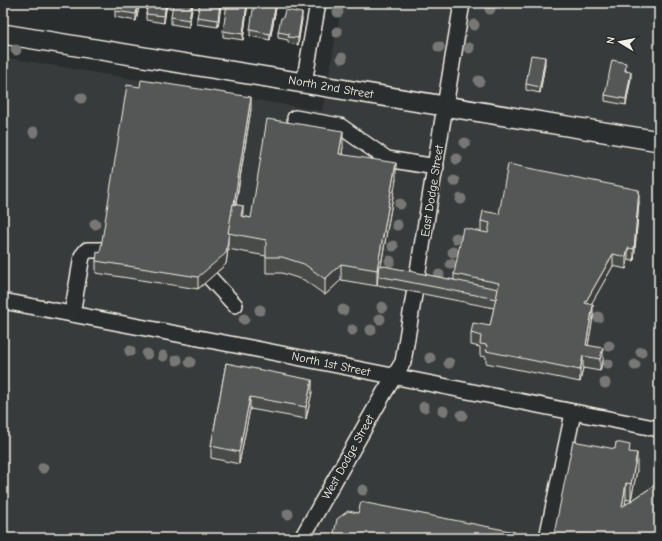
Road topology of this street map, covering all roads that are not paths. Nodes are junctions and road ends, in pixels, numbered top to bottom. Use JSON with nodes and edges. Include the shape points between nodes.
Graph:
{"nodes":[{"id":1,"x":318,"y":3,"type":"edge"},
{"id":2,"x":462,"y":3,"type":"edge"},
{"id":3,"x":3,"y":34,"type":"edge"},
{"id":4,"x":304,"y":83,"type":"junction"},
{"id":5,"x":446,"y":107,"type":"junction"},
{"id":6,"x":295,"y":118,"type":"dead end"},
{"id":7,"x":659,"y":141,"type":"edge"},
{"id":8,"x":436,"y":167,"type":"junction"},
{"id":9,"x":102,"y":250,"type":"edge"},
{"id":10,"x":210,"y":278,"type":"edge"},
{"id":11,"x":3,"y":301,"type":"edge"},
{"id":12,"x":235,"y":305,"type":"dead end"},
{"id":13,"x":72,"y":314,"type":"junction"},
{"id":14,"x":394,"y":377,"type":"junction"},
{"id":15,"x":573,"y":413,"type":"junction"},
{"id":16,"x":659,"y":429,"type":"edge"},
{"id":17,"x":302,"y":538,"type":"edge"},
{"id":18,"x":548,"y":538,"type":"edge"}],
"edges":[{"from":1,"to":4,"type":"street"},
{"from":2,"to":5,"type":"street","name":"East Dodge Street"},
{"from":3,"to":4,"type":"main road","name":"North 2nd Street"},
{"from":4,"to":5,"type":"main road","name":"North 2nd Street"},
{"from":5,"to":7,"type":"main road","name":"North 2nd Street"},
{"from":5,"to":8,"type":"street","name":"East Dodge Street"},
{"from":6,"to":8,"type":"street","via":[[340,126],[387,159]]},
{"from":8,"to":14,"type":"street","name":"East Dodge Street","via":[[403,362]]},
{"from":9,"to":13,"type":"street","via":[[87,250],[82,256]]},
{"from":10,"to":12,"type":"street"},
{"from":11,"to":13,"type":"street","name":"North 1st Street"},
{"from":13,"to":14,"type":"street","name":"North 1st Street"},
{"from":14,"to":15,"type":"street","name":"North 1st Street"},
{"from":14,"to":17,"type":"street","name":"West Dodge Street"},
{"from":15,"to":16,"type":"street","name":"North 1st Street"},
{"from":15,"to":18,"type":"street"}]}
